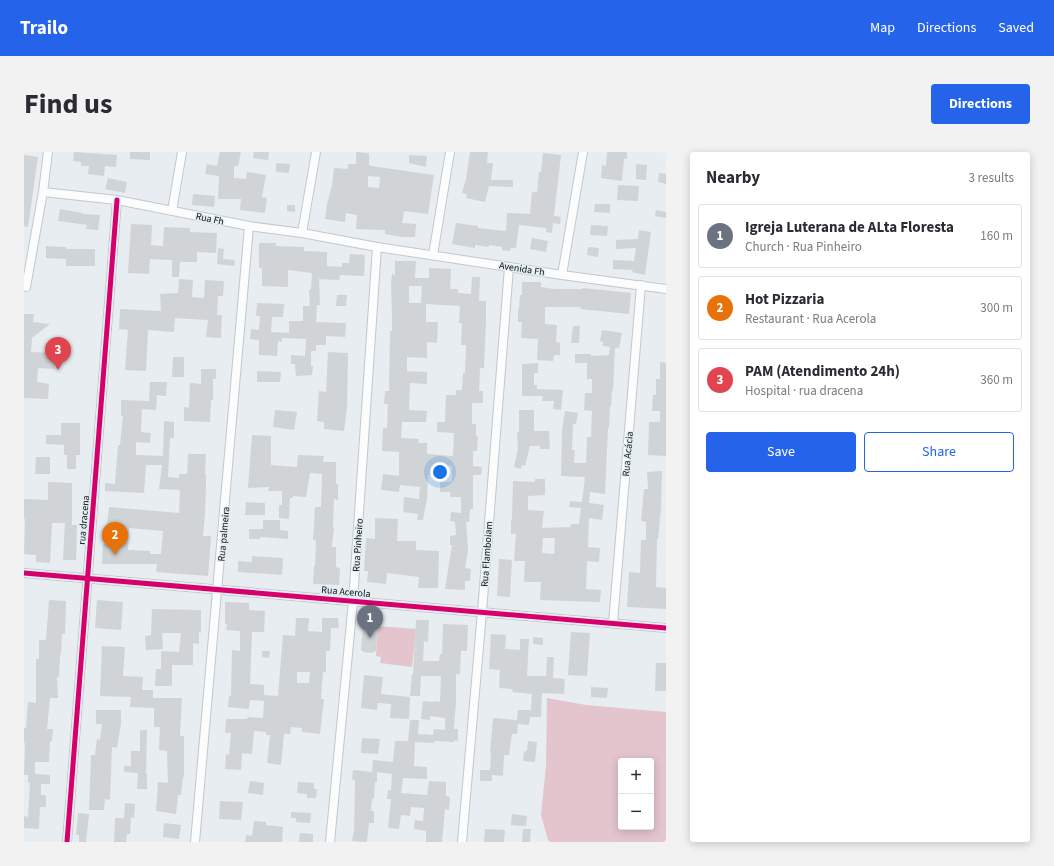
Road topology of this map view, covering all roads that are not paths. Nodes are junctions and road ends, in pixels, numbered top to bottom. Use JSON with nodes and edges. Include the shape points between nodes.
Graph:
{"nodes":[{"id":1,"x":48,"y":152,"type":"edge"},
{"id":2,"x":182,"y":152,"type":"edge"},
{"id":3,"x":316,"y":152,"type":"edge"},
{"id":4,"x":450,"y":152,"type":"edge"},
{"id":5,"x":583,"y":152,"type":"edge"},
{"id":6,"x":43,"y":192,"type":"junction"},
{"id":7,"x":117,"y":200,"type":"junction"},
{"id":8,"x":172,"y":211,"type":"junction"},
{"id":9,"x":249,"y":226,"type":"junction"},
{"id":10,"x":302,"y":233,"type":"junction"},
{"id":11,"x":377,"y":246,"type":"junction"},
{"id":12,"x":433,"y":255,"type":"junction"},
{"id":13,"x":509,"y":266,"type":"junction"},
{"id":14,"x":562,"y":275,"type":"junction"},
{"id":15,"x":641,"y":286,"type":"junction"},
{"id":16,"x":26,"y":287,"type":"dead end"},
{"id":17,"x":666,"y":289,"type":"edge"},
{"id":18,"x":24,"y":573,"type":"edge"},
{"id":19,"x":87,"y":578,"type":"junction"},
{"id":20,"x":218,"y":590,"type":"junction"},
{"id":21,"x":353,"y":601,"type":"junction"},
{"id":22,"x":482,"y":612,"type":"junction"},
{"id":23,"x":613,"y":623,"type":"junction"},
{"id":24,"x":666,"y":628,"type":"edge"},
{"id":25,"x":67,"y":842,"type":"edge"},
{"id":26,"x":195,"y":842,"type":"edge"},
{"id":27,"x":330,"y":842,"type":"edge"},
{"id":28,"x":462,"y":842,"type":"edge"}],
"edges":[{"from":1,"to":6,"type":"street"},
{"from":2,"to":8,"type":"street"},
{"from":3,"to":10,"type":"street"},
{"from":4,"to":12,"type":"street"},
{"from":5,"to":14,"type":"street"},
{"from":6,"to":7,"type":"street","name":"Rua Fh"},
{"from":6,"to":16,"type":"street"},
{"from":7,"to":8,"type":"street","name":"Rua Fh"},
{"from":7,"to":19,"type":"street","name":"rua dracena"},
{"from":8,"to":9,"type":"street","name":"Rua Fh"},
{"from":9,"to":10,"type":"street","name":"Rua Fh"},
{"from":9,"to":20,"type":"street","name":"Rua palmeira"},
{"from":10,"to":11,"type":"street","name":"Rua Fh"},
{"from":11,"to":12,"type":"street","name":"Avenida Fh"},
{"from":11,"to":21,"type":"street","name":"Rua Pinheiro"},
{"from":12,"to":13,"type":"street","name":"Avenida Fh"},
{"from":13,"to":14,"type":"street","name":"Avenida Fh"},
{"from":13,"to":22,"type":"street","name":"Rua Flamboiam"},
{"from":14,"to":15,"type":"street","name":"Avenida Fh"},
{"from":15,"to":17,"type":"street","name":"Avenida Fh"},
{"from":15,"to":23,"type":"street","name":"Rua Acácia"},
{"from":18,"to":19,"type":"street","name":"Rua Acerola"},
{"from":19,"to":20,"type":"street","name":"Rua Acerola"},
{"from":19,"to":25,"type":"street","name":"rua dracena"},
{"from":20,"to":21,"type":"street","name":"Rua Acerola"},
{"from":20,"to":26,"type":"street","name":"Rua palmeira"},
{"from":21,"to":22,"type":"street","name":"Rua Acerola"},
{"from":21,"to":27,"type":"street","name":"Rua Pinheiro"},
{"from":22,"to":23,"type":"street","name":"Rua Acerola"},
{"from":22,"to":28,"type":"street","name":"Rua Flamboiam"},
{"from":23,"to":24,"type":"street","name":"Rua Acerola"}]}
